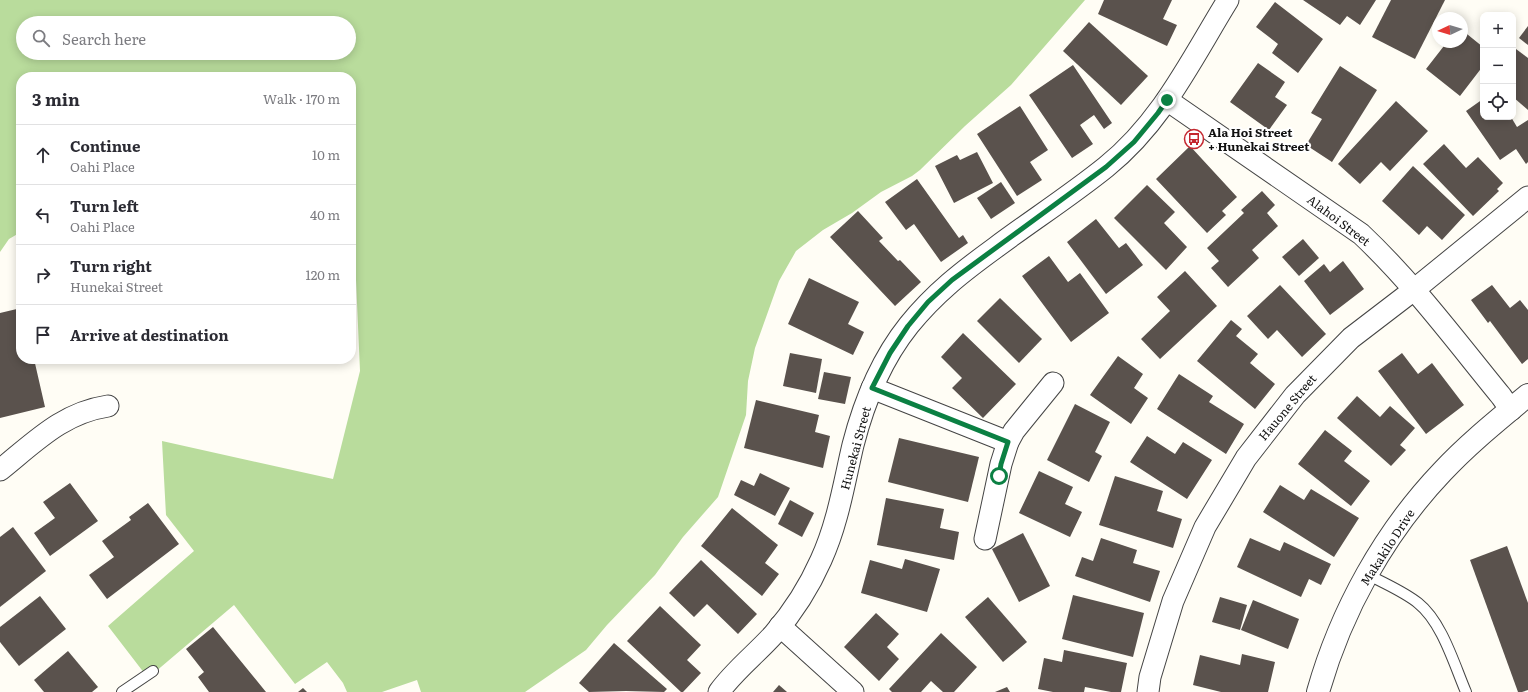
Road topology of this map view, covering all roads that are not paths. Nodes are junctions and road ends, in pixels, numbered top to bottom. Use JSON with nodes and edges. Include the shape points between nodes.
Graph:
{"nodes":[{"id":1,"x":1228,"y":0,"type":"edge"},
{"id":2,"x":1167,"y":100,"type":"junction"},
{"id":3,"x":1528,"y":197,"type":"edge"},
{"id":4,"x":1415,"y":290,"type":"junction"},
{"id":5,"x":1053,"y":384,"type":"dead end"},
{"id":6,"x":872,"y":388,"type":"junction"},
{"id":7,"x":1528,"y":396,"type":"edge"},
{"id":8,"x":108,"y":406,"type":"dead end"},
{"id":9,"x":1510,"y":410,"type":"junction"},
{"id":10,"x":1008,"y":442,"type":"junction"},
{"id":11,"x":0,"y":470,"type":"edge"},
{"id":12,"x":985,"y":540,"type":"dead end"},
{"id":13,"x":1367,"y":574,"type":"junction"},
{"id":14,"x":780,"y":626,"type":"junction"},
{"id":15,"x":153,"y":671,"type":"dead end"},
{"id":16,"x":122,"y":692,"type":"edge"},
{"id":17,"x":719,"y":692,"type":"edge"},
{"id":18,"x":853,"y":692,"type":"edge"},
{"id":19,"x":1148,"y":692,"type":"edge"},
{"id":20,"x":1318,"y":692,"type":"edge"},
{"id":21,"x":1466,"y":692,"type":"edge"}],
"edges":[{"from":1,"to":2,"type":"street","name":"Hunekai Street"},
{"from":2,"to":4,"type":"street","name":"Alahoi Street","via":[[1361,234]]},
{"from":2,"to":6,"type":"street","name":"Hunekai Street","via":[[1134,142],[1106,167],[952,280],[928,302],[890,353]]},
{"from":3,"to":4,"type":"street","name":"Hauone Street"},
{"from":4,"to":9,"type":"street","name":"Alahoi Street"},
{"from":4,"to":19,"type":"street","name":"Hauone Street","via":[[1351,338],[1295,395],[1246,458],[1205,527],[1173,601],[1150,677]]},
{"from":5,"to":10,"type":"street","via":[[1014,431]]},
{"from":6,"to":10,"type":"street"},
{"from":6,"to":14,"type":"street","name":"Hunekai Street","via":[[856,436],[833,530],[808,585]]},
{"from":7,"to":9,"type":"street","name":"Makakilo Drive"},
{"from":8,"to":11,"type":"street","via":[[82,412],[59,424]]},
{"from":9,"to":13,"type":"street","name":"Makakilo Drive","via":[[1442,472],[1401,521]]},
{"from":10,"to":12,"type":"street"},
{"from":13,"to":20,"type":"street","name":"Makakilo Drive","via":[[1339,631]]},
{"from":13,"to":21,"type":"lane","via":[[1411,598],[1430,615],[1439,629]]},
{"from":14,"to":17,"type":"street","name":"Hunekai Street"},
{"from":14,"to":18,"type":"street"},
{"from":15,"to":16,"type":"lane"}]}
